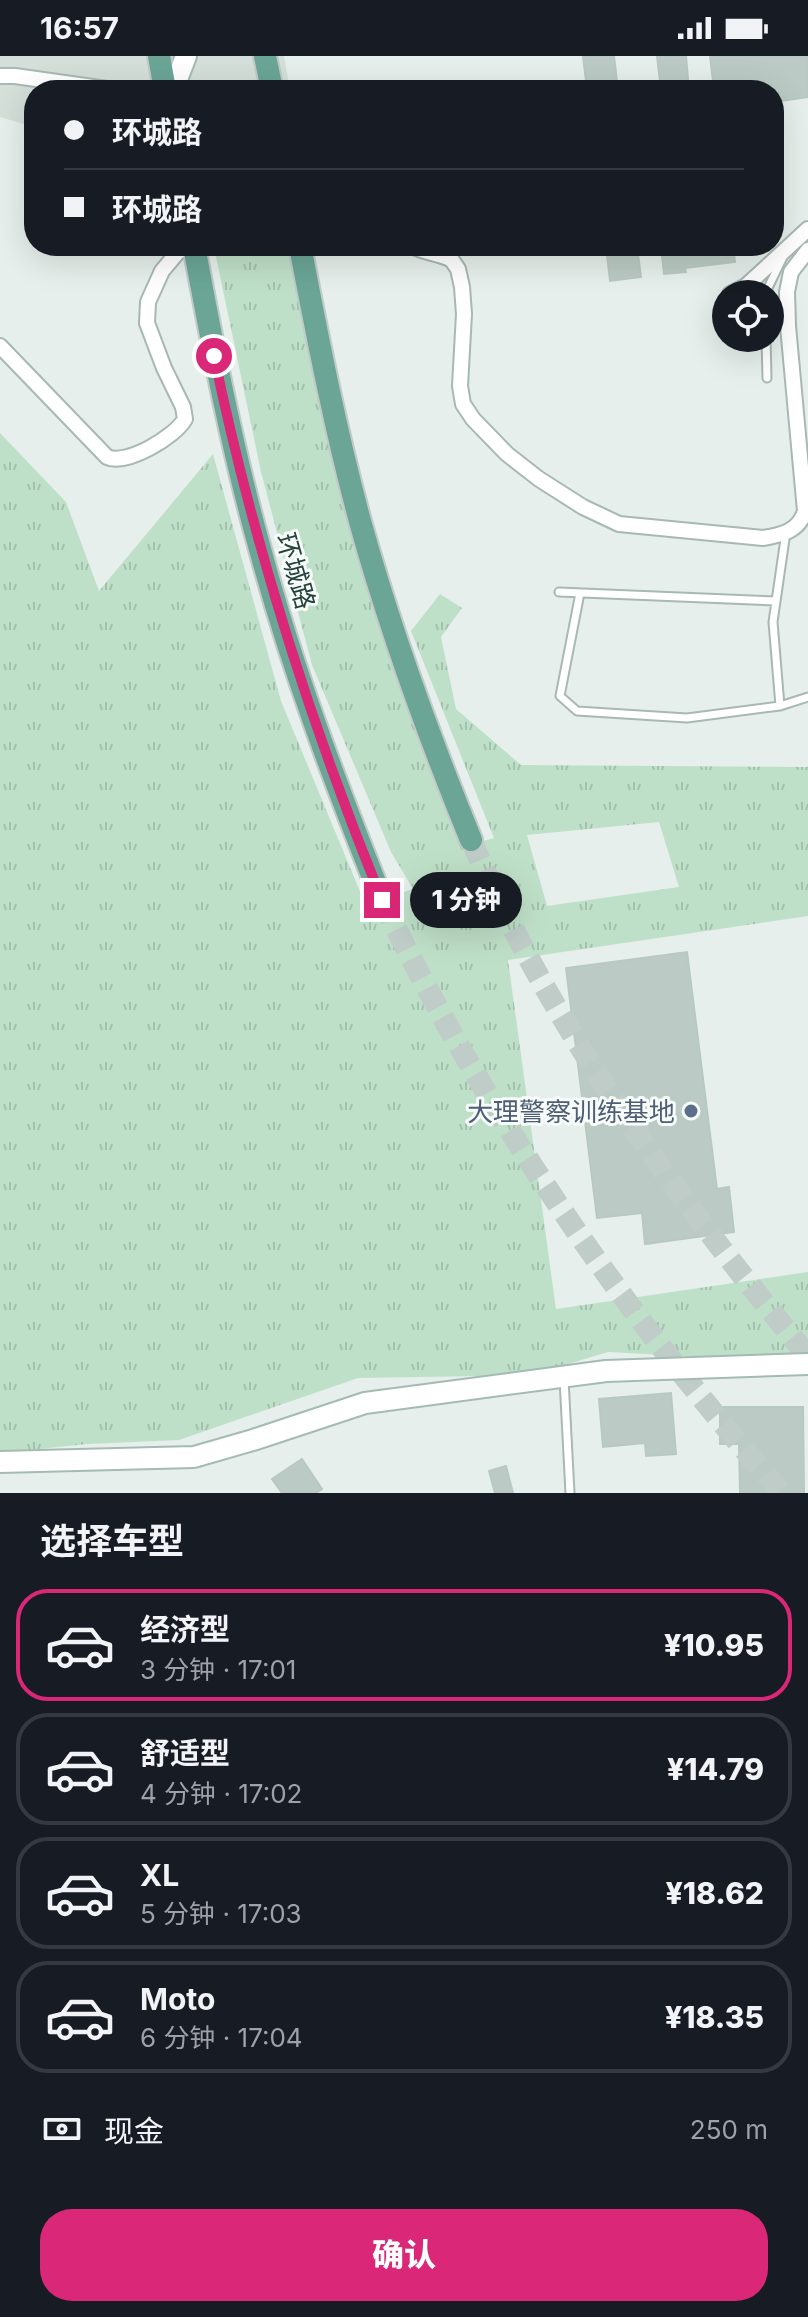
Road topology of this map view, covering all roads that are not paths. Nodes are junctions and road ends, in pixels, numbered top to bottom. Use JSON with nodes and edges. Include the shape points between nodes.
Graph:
{"nodes":[{"id":1,"x":159,"y":56,"type":"edge"},
{"id":2,"x":186,"y":56,"type":"edge"},
{"id":3,"x":265,"y":56,"type":"edge"},
{"id":4,"x":0,"y":76,"type":"edge"},
{"id":5,"x":49,"y":80,"type":"edge"},
{"id":6,"x":163,"y":80,"type":"edge"},
{"id":7,"x":177,"y":80,"type":"edge"},
{"id":8,"x":270,"y":80,"type":"edge"},
{"id":9,"x":808,"y":229,"type":"edge"},
{"id":10,"x":788,"y":248,"type":"junction"},
{"id":11,"x":808,"y":250,"type":"edge"},
{"id":12,"x":784,"y":252,"type":"edge"},
{"id":13,"x":175,"y":256,"type":"edge"},
{"id":14,"x":194,"y":256,"type":"edge"},
{"id":15,"x":302,"y":256,"type":"edge"},
{"id":16,"x":443,"y":256,"type":"edge"},
{"id":17,"x":450,"y":256,"type":"edge"},
{"id":18,"x":779,"y":256,"type":"edge"},
{"id":19,"x":454,"y":261,"type":"junction"},
{"id":20,"x":753,"y":280,"type":"edge"},
{"id":21,"x":772,"y":280,"type":"edge"},
{"id":22,"x":0,"y":346,"type":"edge"},
{"id":23,"x":766,"y":352,"type":"edge"},
{"id":24,"x":767,"y":378,"type":"dead end"},
{"id":25,"x":804,"y":526,"type":"edge"},
{"id":26,"x":786,"y":532,"type":"junction"},
{"id":27,"x":559,"y":592,"type":"dead end"},
{"id":28,"x":580,"y":593,"type":"junction"},
{"id":29,"x":776,"y":601,"type":"junction"},
{"id":30,"x":808,"y":697,"type":"edge"},
{"id":31,"x":780,"y":706,"type":"junction"},
{"id":32,"x":471,"y":840,"type":"tunnel mouth"},
{"id":33,"x":382,"y":900,"type":"tunnel mouth"},
{"id":34,"x":808,"y":1364,"type":"edge"},
{"id":35,"x":564,"y":1377,"type":"junction"},
{"id":36,"x":0,"y":1462,"type":"edge"},
{"id":37,"x":570,"y":1493,"type":"edge"}],
"edges":[{"from":1,"to":6,"type":"main road"},
{"from":2,"to":7,"type":"street"},
{"from":3,"to":8,"type":"main road"},
{"from":4,"to":5,"type":"street"},
{"from":9,"to":10,"type":"street"},
{"from":10,"to":12,"type":"street"},
{"from":10,"to":21,"type":"lane"},
{"from":11,"to":25,"type":"street","via":[[791,272],[787,292]]},
{"from":13,"to":22,"type":"street","via":[[148,302],[147,323],[185,419],[172,434],[129,458],[107,457]]},
{"from":14,"to":33,"type":"main road","name":"环城路","via":[[232,439],[273,595],[319,736]]},
{"from":15,"to":32,"type":"main road","via":[[365,538],[417,701]]},
{"from":16,"to":19,"type":"street"},
{"from":17,"to":19,"type":"street"},
{"from":18,"to":20,"type":"street"},
{"from":19,"to":26,"type":"street","via":[[464,314],[463,404],[507,454],[583,507],[619,524],[763,538]]},
{"from":23,"to":24,"type":"lane"},
{"from":25,"to":26,"type":"street"},
{"from":26,"to":29,"type":"lane"},
{"from":27,"to":28,"type":"lane"},
{"from":28,"to":29,"type":"lane"},
{"from":28,"to":31,"type":"lane","via":[[560,696],[577,711],[687,718]]},
{"from":29,"to":31,"type":"lane"},
{"from":30,"to":31,"type":"lane"},
{"from":34,"to":35,"type":"street"},
{"from":35,"to":36,"type":"street","via":[[365,1403],[194,1457]]},
{"from":35,"to":37,"type":"lane"}]}
